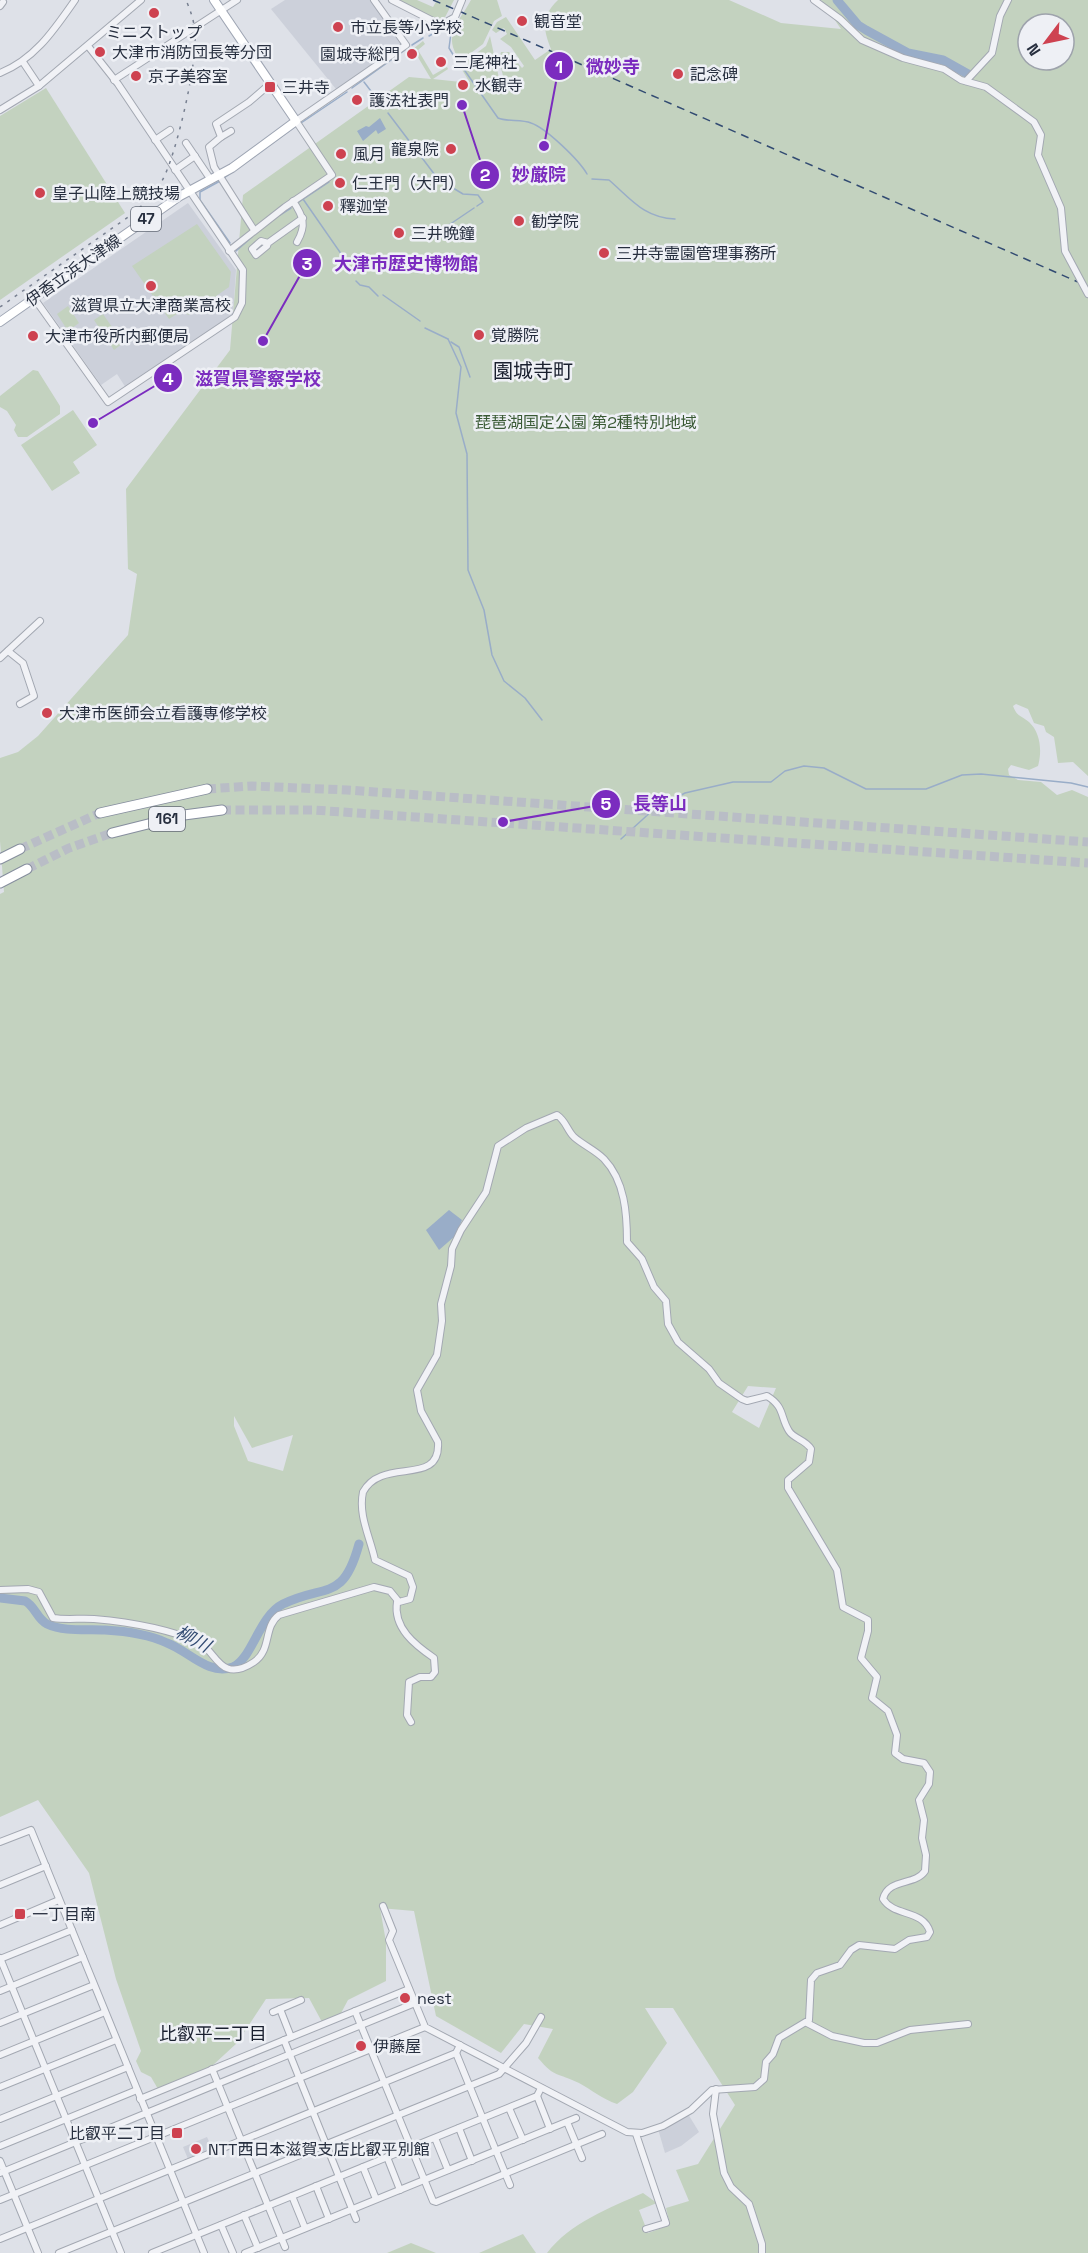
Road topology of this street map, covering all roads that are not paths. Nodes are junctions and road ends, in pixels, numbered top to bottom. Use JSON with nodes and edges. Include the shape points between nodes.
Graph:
{"nodes":[{"id":1,"x":75,"y":0,"type":"edge"},
{"id":2,"x":141,"y":0,"type":"edge"},
{"id":3,"x":214,"y":0,"type":"edge"},
{"id":4,"x":237,"y":0,"type":"edge"},
{"id":5,"x":374,"y":0,"type":"edge"},
{"id":6,"x":392,"y":0,"type":"edge"},
{"id":7,"x":462,"y":0,"type":"edge"},
{"id":8,"x":814,"y":0,"type":"edge"},
{"id":9,"x":1008,"y":0,"type":"edge"},
{"id":10,"x":221,"y":10,"type":"junction"},
{"id":11,"x":88,"y":46,"type":"junction"},
{"id":12,"x":22,"y":62,"type":"junction"},
{"id":13,"x":113,"y":66,"type":"dead end"},
{"id":14,"x":106,"y":71,"type":"junction"},
{"id":15,"x":0,"y":74,"type":"edge"},
{"id":16,"x":114,"y":80,"type":"junction"},
{"id":17,"x":966,"y":81,"type":"junction"},
{"id":18,"x":271,"y":82,"type":"junction"},
{"id":19,"x":39,"y":86,"type":"junction"},
{"id":20,"x":0,"y":110,"type":"edge"},
{"id":21,"x":296,"y":121,"type":"junction"},
{"id":22,"x":170,"y":130,"type":"dead end"},
{"id":23,"x":231,"y":131,"type":"dead end"},
{"id":24,"x":221,"y":137,"type":"junction"},
{"id":25,"x":155,"y":140,"type":"junction"},
{"id":26,"x":186,"y":143,"type":"dead end"},
{"id":27,"x":195,"y":156,"type":"junction"},
{"id":28,"x":175,"y":170,"type":"junction"},
{"id":29,"x":221,"y":178,"type":"junction"},
{"id":30,"x":211,"y":180,"type":"junction"},
{"id":31,"x":189,"y":192,"type":"junction"},
{"id":32,"x":293,"y":201,"type":"junction"},
{"id":33,"x":303,"y":218,"type":"junction"},
{"id":34,"x":254,"y":230,"type":"junction"},
{"id":35,"x":297,"y":242,"type":"dead end"},
{"id":36,"x":268,"y":243,"type":"dead end"},
{"id":37,"x":229,"y":250,"type":"junction"},
{"id":38,"x":1088,"y":294,"type":"edge"},
{"id":39,"x":34,"y":298,"type":"junction"},
{"id":40,"x":0,"y":322,"type":"edge"},
{"id":41,"x":40,"y":621,"type":"dead end"},
{"id":42,"x":8,"y":651,"type":"junction"},
{"id":43,"x":0,"y":658,"type":"edge"},
{"id":44,"x":20,"y":704,"type":"dead end"},
{"id":45,"x":207,"y":789,"type":"tunnel mouth"},
{"id":46,"x":222,"y":810,"type":"tunnel mouth"},
{"id":47,"x":100,"y":813,"type":"tunnel mouth"},
{"id":48,"x":112,"y":833,"type":"tunnel mouth"},
{"id":49,"x":20,"y":849,"type":"tunnel mouth"},
{"id":50,"x":0,"y":859,"type":"edge"},
{"id":51,"x":27,"y":868,"type":"tunnel mouth"},
{"id":52,"x":0,"y":883,"type":"edge"},
{"id":53,"x":0,"y":1590,"type":"edge"},
{"id":54,"x":397,"y":1602,"type":"junction"},
{"id":55,"x":411,"y":1722,"type":"dead end"},
{"id":56,"x":0,"y":1842,"type":"edge"},
{"id":57,"x":46,"y":1866,"type":"junction"},
{"id":58,"x":0,"y":1885,"type":"edge"},
{"id":59,"x":60,"y":1900,"type":"junction"},
{"id":60,"x":383,"y":1906,"type":"dead end"},
{"id":61,"x":0,"y":1924,"type":"edge"},
{"id":62,"x":72,"y":1930,"type":"junction"},
{"id":63,"x":83,"y":1957,"type":"junction"},
{"id":64,"x":0,"y":1959,"type":"edge"},
{"id":65,"x":94,"y":1985,"type":"junction"},
{"id":66,"x":12,"y":1986,"type":"junction"},
{"id":67,"x":409,"y":1989,"type":"junction"},
{"id":68,"x":0,"y":1991,"type":"edge"},
{"id":69,"x":301,"y":2000,"type":"dead end"},
{"id":70,"x":415,"y":2003,"type":"junction"},
{"id":71,"x":280,"y":2009,"type":"junction"},
{"id":72,"x":355,"y":2011,"type":"junction"},
{"id":73,"x":105,"y":2012,"type":"junction"},
{"id":74,"x":273,"y":2012,"type":"dead end"},
{"id":75,"x":23,"y":2014,"type":"junction"},
{"id":76,"x":541,"y":2017,"type":"dead end"},
{"id":77,"x":807,"y":2022,"type":"junction"},
{"id":78,"x":0,"y":2023,"type":"edge"},
{"id":79,"x":968,"y":2024,"type":"dead end"},
{"id":80,"x":361,"y":2025,"type":"junction"},
{"id":81,"x":425,"y":2027,"type":"junction"},
{"id":82,"x":291,"y":2037,"type":"junction"},
{"id":83,"x":116,"y":2040,"type":"junction"},
{"id":84,"x":284,"y":2040,"type":"junction"},
{"id":85,"x":34,"y":2041,"type":"junction"},
{"id":86,"x":460,"y":2045,"type":"junction"},
{"id":87,"x":371,"y":2049,"type":"junction"},
{"id":88,"x":456,"y":2053,"type":"junction"},
{"id":89,"x":289,"y":2054,"type":"junction"},
{"id":90,"x":0,"y":2055,"type":"edge"},
{"id":91,"x":128,"y":2067,"type":"junction"},
{"id":92,"x":45,"y":2069,"type":"junction"},
{"id":93,"x":212,"y":2069,"type":"junction"},
{"id":94,"x":505,"y":2069,"type":"junction"},
{"id":95,"x":299,"y":2078,"type":"junction"},
{"id":96,"x":384,"y":2082,"type":"junction"},
{"id":97,"x":218,"y":2084,"type":"junction"},
{"id":98,"x":469,"y":2086,"type":"junction"},
{"id":99,"x":0,"y":2087,"type":"edge"},
{"id":100,"x":541,"y":2088,"type":"junction"},
{"id":101,"x":137,"y":2090,"type":"junction"},
{"id":102,"x":716,"y":2090,"type":"junction"},
{"id":103,"x":57,"y":2096,"type":"junction"},
{"id":104,"x":537,"y":2096,"type":"junction"},
{"id":105,"x":141,"y":2099,"type":"junction"},
{"id":106,"x":228,"y":2107,"type":"junction"},
{"id":107,"x":510,"y":2108,"type":"junction"},
{"id":108,"x":313,"y":2112,"type":"junction"},
{"id":109,"x":146,"y":2113,"type":"junction"},
{"id":110,"x":398,"y":2115,"type":"junction"},
{"id":111,"x":483,"y":2118,"type":"junction"},
{"id":112,"x":576,"y":2118,"type":"dead end"},
{"id":113,"x":66,"y":2119,"type":"junction"},
{"id":114,"x":0,"y":2120,"type":"edge"},
{"id":115,"x":567,"y":2122,"type":"junction"},
{"id":116,"x":459,"y":2128,"type":"junction"},
{"id":117,"x":550,"y":2129,"type":"junction"},
{"id":118,"x":602,"y":2134,"type":"dead end"},
{"id":119,"x":636,"y":2134,"type":"junction"},
{"id":120,"x":156,"y":2136,"type":"junction"},
{"id":121,"x":435,"y":2138,"type":"junction"},
{"id":122,"x":523,"y":2140,"type":"junction"},
{"id":123,"x":242,"y":2141,"type":"junction"},
{"id":124,"x":75,"y":2142,"type":"junction"},
{"id":125,"x":326,"y":2144,"type":"junction"},
{"id":126,"x":576,"y":2144,"type":"junction"},
{"id":127,"x":0,"y":2146,"type":"edge"},
{"id":128,"x":411,"y":2148,"type":"junction"},
{"id":129,"x":496,"y":2151,"type":"junction"},
{"id":130,"x":387,"y":2157,"type":"junction"},
{"id":131,"x":582,"y":2158,"type":"dead end"},
{"id":132,"x":0,"y":2161,"type":"edge"},
{"id":133,"x":472,"y":2161,"type":"junction"},
{"id":134,"x":85,"y":2165,"type":"junction"},
{"id":135,"x":363,"y":2167,"type":"junction"},
{"id":136,"x":170,"y":2170,"type":"junction"},
{"id":137,"x":448,"y":2170,"type":"junction"},
{"id":138,"x":2,"y":2172,"type":"edge"},
{"id":139,"x":255,"y":2173,"type":"junction"},
{"id":140,"x":505,"y":2174,"type":"junction"},
{"id":141,"x":339,"y":2177,"type":"junction"},
{"id":142,"x":424,"y":2180,"type":"junction"},
{"id":143,"x":510,"y":2185,"type":"dead end"},
{"id":144,"x":316,"y":2186,"type":"junction"},
{"id":145,"x":400,"y":2190,"type":"junction"},
{"id":146,"x":14,"y":2194,"type":"junction"},
{"id":147,"x":292,"y":2196,"type":"junction"},
{"id":148,"x":99,"y":2199,"type":"junction"},
{"id":149,"x":376,"y":2199,"type":"junction"},
{"id":150,"x":0,"y":2200,"type":"edge"},
{"id":151,"x":183,"y":2202,"type":"junction"},
{"id":152,"x":268,"y":2206,"type":"junction"},
{"id":153,"x":352,"y":2209,"type":"junction"},
{"id":154,"x":244,"y":2216,"type":"junction"},
{"id":155,"x":329,"y":2219,"type":"junction"},
{"id":156,"x":356,"y":2219,"type":"dead end"},
{"id":157,"x":221,"y":2225,"type":"junction"},
{"id":158,"x":27,"y":2228,"type":"junction"},
{"id":159,"x":305,"y":2228,"type":"junction"},
{"id":160,"x":646,"y":2229,"type":"dead end"},
{"id":161,"x":112,"y":2231,"type":"junction"},
{"id":162,"x":196,"y":2235,"type":"junction"},
{"id":163,"x":281,"y":2238,"type":"junction"},
{"id":164,"x":0,"y":2239,"type":"edge"},
{"id":165,"x":285,"y":2247,"type":"dead end"},
{"id":166,"x":258,"y":2248,"type":"junction"},
{"id":167,"x":38,"y":2253,"type":"edge"},
{"id":168,"x":58,"y":2253,"type":"edge"},
{"id":169,"x":121,"y":2253,"type":"edge"},
{"id":170,"x":152,"y":2253,"type":"edge"},
{"id":171,"x":204,"y":2253,"type":"edge"},
{"id":172,"x":232,"y":2253,"type":"edge"},
{"id":173,"x":245,"y":2253,"type":"edge"},
{"id":174,"x":762,"y":2253,"type":"edge"}],
"edges":[{"from":1,"to":12,"type":"street","via":[[51,35]]},
{"from":2,"to":11,"type":"street"},
{"from":3,"to":10,"type":"main road"},
{"from":4,"to":10,"type":"street"},
{"from":5,"to":21,"type":"street","via":[[406,45]]},
{"from":6,"to":7,"type":"street","via":[[441,25],[452,20]]},
{"from":8,"to":17,"type":"street","via":[[862,40],[903,58],[927,62]]},
{"from":9,"to":17,"type":"street","via":[[1000,16],[992,53]]},
{"from":10,"to":16,"type":"street"},
{"from":10,"to":18,"type":"main road"},
{"from":11,"to":14,"type":"street"},
{"from":11,"to":19,"type":"street"},
{"from":12,"to":15,"type":"street"},
{"from":12,"to":19,"type":"street"},
{"from":13,"to":14,"type":"street"},
{"from":14,"to":16,"type":"street"},
{"from":16,"to":25,"type":"street"},
{"from":17,"to":38,"type":"street","via":[[986,87],[1038,126],[1038,155],[1062,208],[1065,251]]},
{"from":18,"to":21,"type":"main road"},
{"from":18,"to":24,"type":"street","via":[[216,124]]},
{"from":19,"to":20,"type":"street"},
{"from":21,"to":29,"type":"main road","name":"伊香立浜大津線","number":"47"},
{"from":21,"to":32,"type":"street","via":[[332,175]]},
{"from":22,"to":25,"type":"street"},
{"from":23,"to":24,"type":"street"},
{"from":24,"to":29,"type":"street","via":[[209,147]]},
{"from":25,"to":28,"type":"street"},
{"from":26,"to":27,"type":"street"},
{"from":27,"to":28,"type":"street"},
{"from":27,"to":30,"type":"street"},
{"from":28,"to":31,"type":"street"},
{"from":29,"to":30,"type":"main road","name":"伊香立浜大津線","number":"47"},
{"from":29,"to":34,"type":"street"},
{"from":30,"to":31,"type":"main road","name":"伊香立浜大津線","number":"47"},
{"from":31,"to":37,"type":"street"},
{"from":31,"to":39,"type":"main road","name":"伊香立浜大津線","number":"47"},
{"from":32,"to":33,"type":"street"},
{"from":32,"to":34,"type":"street"},
{"from":33,"to":35,"type":"street"},
{"from":33,"to":36,"type":"street"},
{"from":34,"to":37,"type":"street"},
{"from":37,"to":39,"type":"street","via":[[243,270],[239,311],[111,401],[104,399]]},
{"from":39,"to":40,"type":"main road","name":"伊香立浜大津線","number":"47"},
{"from":41,"to":42,"type":"street"},
{"from":42,"to":43,"type":"street"},
{"from":42,"to":44,"type":"street","via":[[23,663],[34,696]]},
{"from":45,"to":47,"type":"highway","number":"161"},
{"from":46,"to":48,"type":"highway","number":"161"},
{"from":49,"to":50,"type":"highway"},
{"from":51,"to":52,"type":"highway"},
{"from":53,"to":54,"type":"street","via":[[39,1592],[53,1618],[111,1621],[198,1642],[216,1663],[237,1668],[255,1662],[264,1652],[271,1624],[279,1615],[374,1587],[390,1591]]},
{"from":54,"to":55,"type":"street","via":[[395,1614],[413,1644],[434,1658],[435,1672],[431,1677],[409,1682],[406,1715]]},
{"from":54,"to":77,"type":"street","via":[[411,1598],[413,1583],[405,1573],[376,1562],[362,1515],[363,1492],[385,1473],[421,1470],[435,1457],[438,1442],[421,1411],[417,1390],[437,1355],[441,1304],[452,1249],[486,1192],[498,1146],[526,1128],[557,1116],[612,1171],[628,1210],[627,1242],[642,1259],[654,1287],[666,1301],[674,1338],[719,1383],[744,1401],[764,1396],[775,1401],[789,1432],[809,1444],[809,1462],[787,1485],[837,1570],[843,1607],[868,1620],[861,1658],[877,1677],[872,1698],[888,1711],[897,1735],[897,1755],[924,1762],[930,1772],[929,1784],[919,1800],[925,1824],[922,1838],[926,1871],[890,1888],[883,1899],[890,1907],[920,1918],[930,1932],[925,1938],[909,1940],[895,1949],[859,1945],[840,1965],[817,1973],[811,1980],[811,2014]]},
{"from":56,"to":57,"type":"street","via":[[31,1830]]},
{"from":57,"to":58,"type":"street"},
{"from":57,"to":59,"type":"street"},
{"from":59,"to":61,"type":"street"},
{"from":59,"to":62,"type":"street"},
{"from":60,"to":67,"type":"street","via":[[393,1931],[389,1940]]},
{"from":62,"to":63,"type":"street"},
{"from":62,"to":64,"type":"street"},
{"from":63,"to":65,"type":"street"},
{"from":63,"to":66,"type":"street"},
{"from":64,"to":66,"type":"street"},
{"from":65,"to":73,"type":"street"},
{"from":65,"to":75,"type":"street"},
{"from":66,"to":68,"type":"street"},
{"from":66,"to":75,"type":"street"},
{"from":67,"to":70,"type":"street"},
{"from":67,"to":72,"type":"street"},
{"from":69,"to":71,"type":"street"},
{"from":70,"to":80,"type":"street"},
{"from":70,"to":81,"type":"street"},
{"from":71,"to":74,"type":"street"},
{"from":71,"to":82,"type":"street"},
{"from":72,"to":80,"type":"street"},
{"from":72,"to":82,"type":"street"},
{"from":73,"to":83,"type":"street"},
{"from":73,"to":85,"type":"street"},
{"from":75,"to":78,"type":"street"},
{"from":75,"to":85,"type":"street"},
{"from":76,"to":94,"type":"street"},
{"from":77,"to":79,"type":"street","via":[[832,2036],[864,2043],[877,2043],[910,2030]]},
{"from":77,"to":102,"type":"street","via":[[779,2038],[766,2062],[764,2079],[755,2088]]},
{"from":80,"to":87,"type":"street"},
{"from":80,"to":89,"type":"street"},
{"from":81,"to":86,"type":"street"},
{"from":81,"to":87,"type":"street"},
{"from":82,"to":84,"type":"street"},
{"from":83,"to":91,"type":"street"},
{"from":83,"to":92,"type":"street"},
{"from":84,"to":89,"type":"street"},
{"from":84,"to":93,"type":"street"},
{"from":85,"to":90,"type":"street"},
{"from":85,"to":92,"type":"street"},
{"from":86,"to":88,"type":"street"},
{"from":86,"to":94,"type":"street"},
{"from":87,"to":95,"type":"street"},
{"from":87,"to":96,"type":"street"},
{"from":88,"to":96,"type":"street"},
{"from":88,"to":98,"type":"street"},
{"from":89,"to":95,"type":"street"},
{"from":89,"to":97,"type":"street"},
{"from":91,"to":101,"type":"street"},
{"from":91,"to":103,"type":"street"},
{"from":92,"to":99,"type":"street"},
{"from":92,"to":103,"type":"street"},
{"from":93,"to":97,"type":"street"},
{"from":93,"to":105,"type":"street"},
{"from":94,"to":98,"type":"street"},
{"from":94,"to":100,"type":"street"},
{"from":95,"to":106,"type":"street"},
{"from":95,"to":108,"type":"street"},
{"from":96,"to":108,"type":"street"},
{"from":96,"to":110,"type":"street"},
{"from":97,"to":106,"type":"street"},
{"from":97,"to":109,"type":"street"},
{"from":98,"to":110,"type":"street"},
{"from":98,"to":111,"type":"street"},
{"from":100,"to":104,"type":"street"},
{"from":100,"to":119,"type":"street"},
{"from":101,"to":105,"type":"street"},
{"from":101,"to":113,"type":"street"},
{"from":102,"to":119,"type":"street","via":[[681,2117]]},
{"from":102,"to":174,"type":"street","via":[[713,2114],[724,2173],[731,2187],[749,2204]]},
{"from":103,"to":113,"type":"street"},
{"from":103,"to":114,"type":"street"},
{"from":104,"to":107,"type":"street"},
{"from":104,"to":117,"type":"street"},
{"from":105,"to":109,"type":"street"},
{"from":106,"to":120,"type":"street"},
{"from":106,"to":123,"type":"street"},
{"from":107,"to":111,"type":"street"},
{"from":107,"to":122,"type":"street"},
{"from":108,"to":123,"type":"street"},
{"from":108,"to":125,"type":"street"},
{"from":109,"to":120,"type":"street"},
{"from":109,"to":124,"type":"street"},
{"from":110,"to":125,"type":"street"},
{"from":110,"to":128,"type":"street"},
{"from":111,"to":116,"type":"street"},
{"from":111,"to":129,"type":"street"},
{"from":112,"to":115,"type":"street"},
{"from":113,"to":124,"type":"street"},
{"from":113,"to":127,"type":"street"},
{"from":115,"to":117,"type":"street"},
{"from":115,"to":126,"type":"street"},
{"from":116,"to":121,"type":"street"},
{"from":116,"to":133,"type":"street"},
{"from":117,"to":122,"type":"street"},
{"from":118,"to":126,"type":"street"},
{"from":119,"to":160,"type":"street","via":[[666,2223]]},
{"from":120,"to":134,"type":"street"},
{"from":120,"to":136,"type":"street"},
{"from":121,"to":128,"type":"street"},
{"from":121,"to":137,"type":"street"},
{"from":122,"to":129,"type":"street"},
{"from":123,"to":136,"type":"street"},
{"from":123,"to":139,"type":"street"},
{"from":124,"to":134,"type":"street"},
{"from":124,"to":138,"type":"street"},
{"from":125,"to":139,"type":"street"},
{"from":125,"to":141,"type":"street"},
{"from":126,"to":131,"type":"street"},
{"from":126,"to":140,"type":"street"},
{"from":128,"to":130,"type":"street"},
{"from":128,"to":142,"type":"street"},
{"from":129,"to":133,"type":"street"},
{"from":129,"to":140,"type":"street"},
{"from":130,"to":135,"type":"street"},
{"from":130,"to":145,"type":"street"},
{"from":132,"to":138,"type":"street"},
{"from":133,"to":137,"type":"street"},
{"from":134,"to":146,"type":"street"},
{"from":134,"to":148,"type":"street"},
{"from":135,"to":141,"type":"street"},
{"from":135,"to":149,"type":"street"},
{"from":136,"to":148,"type":"street"},
{"from":136,"to":151,"type":"street"},
{"from":137,"to":142,"type":"street"},
{"from":138,"to":146,"type":"street"},
{"from":139,"to":151,"type":"street"},
{"from":139,"to":152,"type":"street"},
{"from":140,"to":142,"type":"street","via":[[436,2202]]},
{"from":140,"to":143,"type":"street"},
{"from":141,"to":144,"type":"street"},
{"from":141,"to":153,"type":"street"},
{"from":142,"to":145,"type":"street"},
{"from":144,"to":147,"type":"street"},
{"from":144,"to":155,"type":"street"},
{"from":145,"to":149,"type":"street"},
{"from":146,"to":150,"type":"street"},
{"from":146,"to":158,"type":"street"},
{"from":147,"to":152,"type":"street"},
{"from":147,"to":159,"type":"street"},
{"from":148,"to":158,"type":"street"},
{"from":148,"to":161,"type":"street"},
{"from":149,"to":153,"type":"street"},
{"from":151,"to":161,"type":"street"},
{"from":151,"to":162,"type":"street"},
{"from":152,"to":154,"type":"street"},
{"from":152,"to":163,"type":"street"},
{"from":153,"to":155,"type":"street"},
{"from":153,"to":156,"type":"street"},
{"from":154,"to":157,"type":"street"},
{"from":154,"to":166,"type":"street"},
{"from":155,"to":159,"type":"street"},
{"from":157,"to":162,"type":"street"},
{"from":157,"to":172,"type":"street"},
{"from":158,"to":164,"type":"street"},
{"from":158,"to":167,"type":"street"},
{"from":159,"to":163,"type":"street"},
{"from":161,"to":168,"type":"street"},
{"from":161,"to":169,"type":"street"},
{"from":162,"to":170,"type":"street"},
{"from":162,"to":171,"type":"street"},
{"from":163,"to":165,"type":"street"},
{"from":163,"to":166,"type":"street"},
{"from":166,"to":173,"type":"street"}]}
